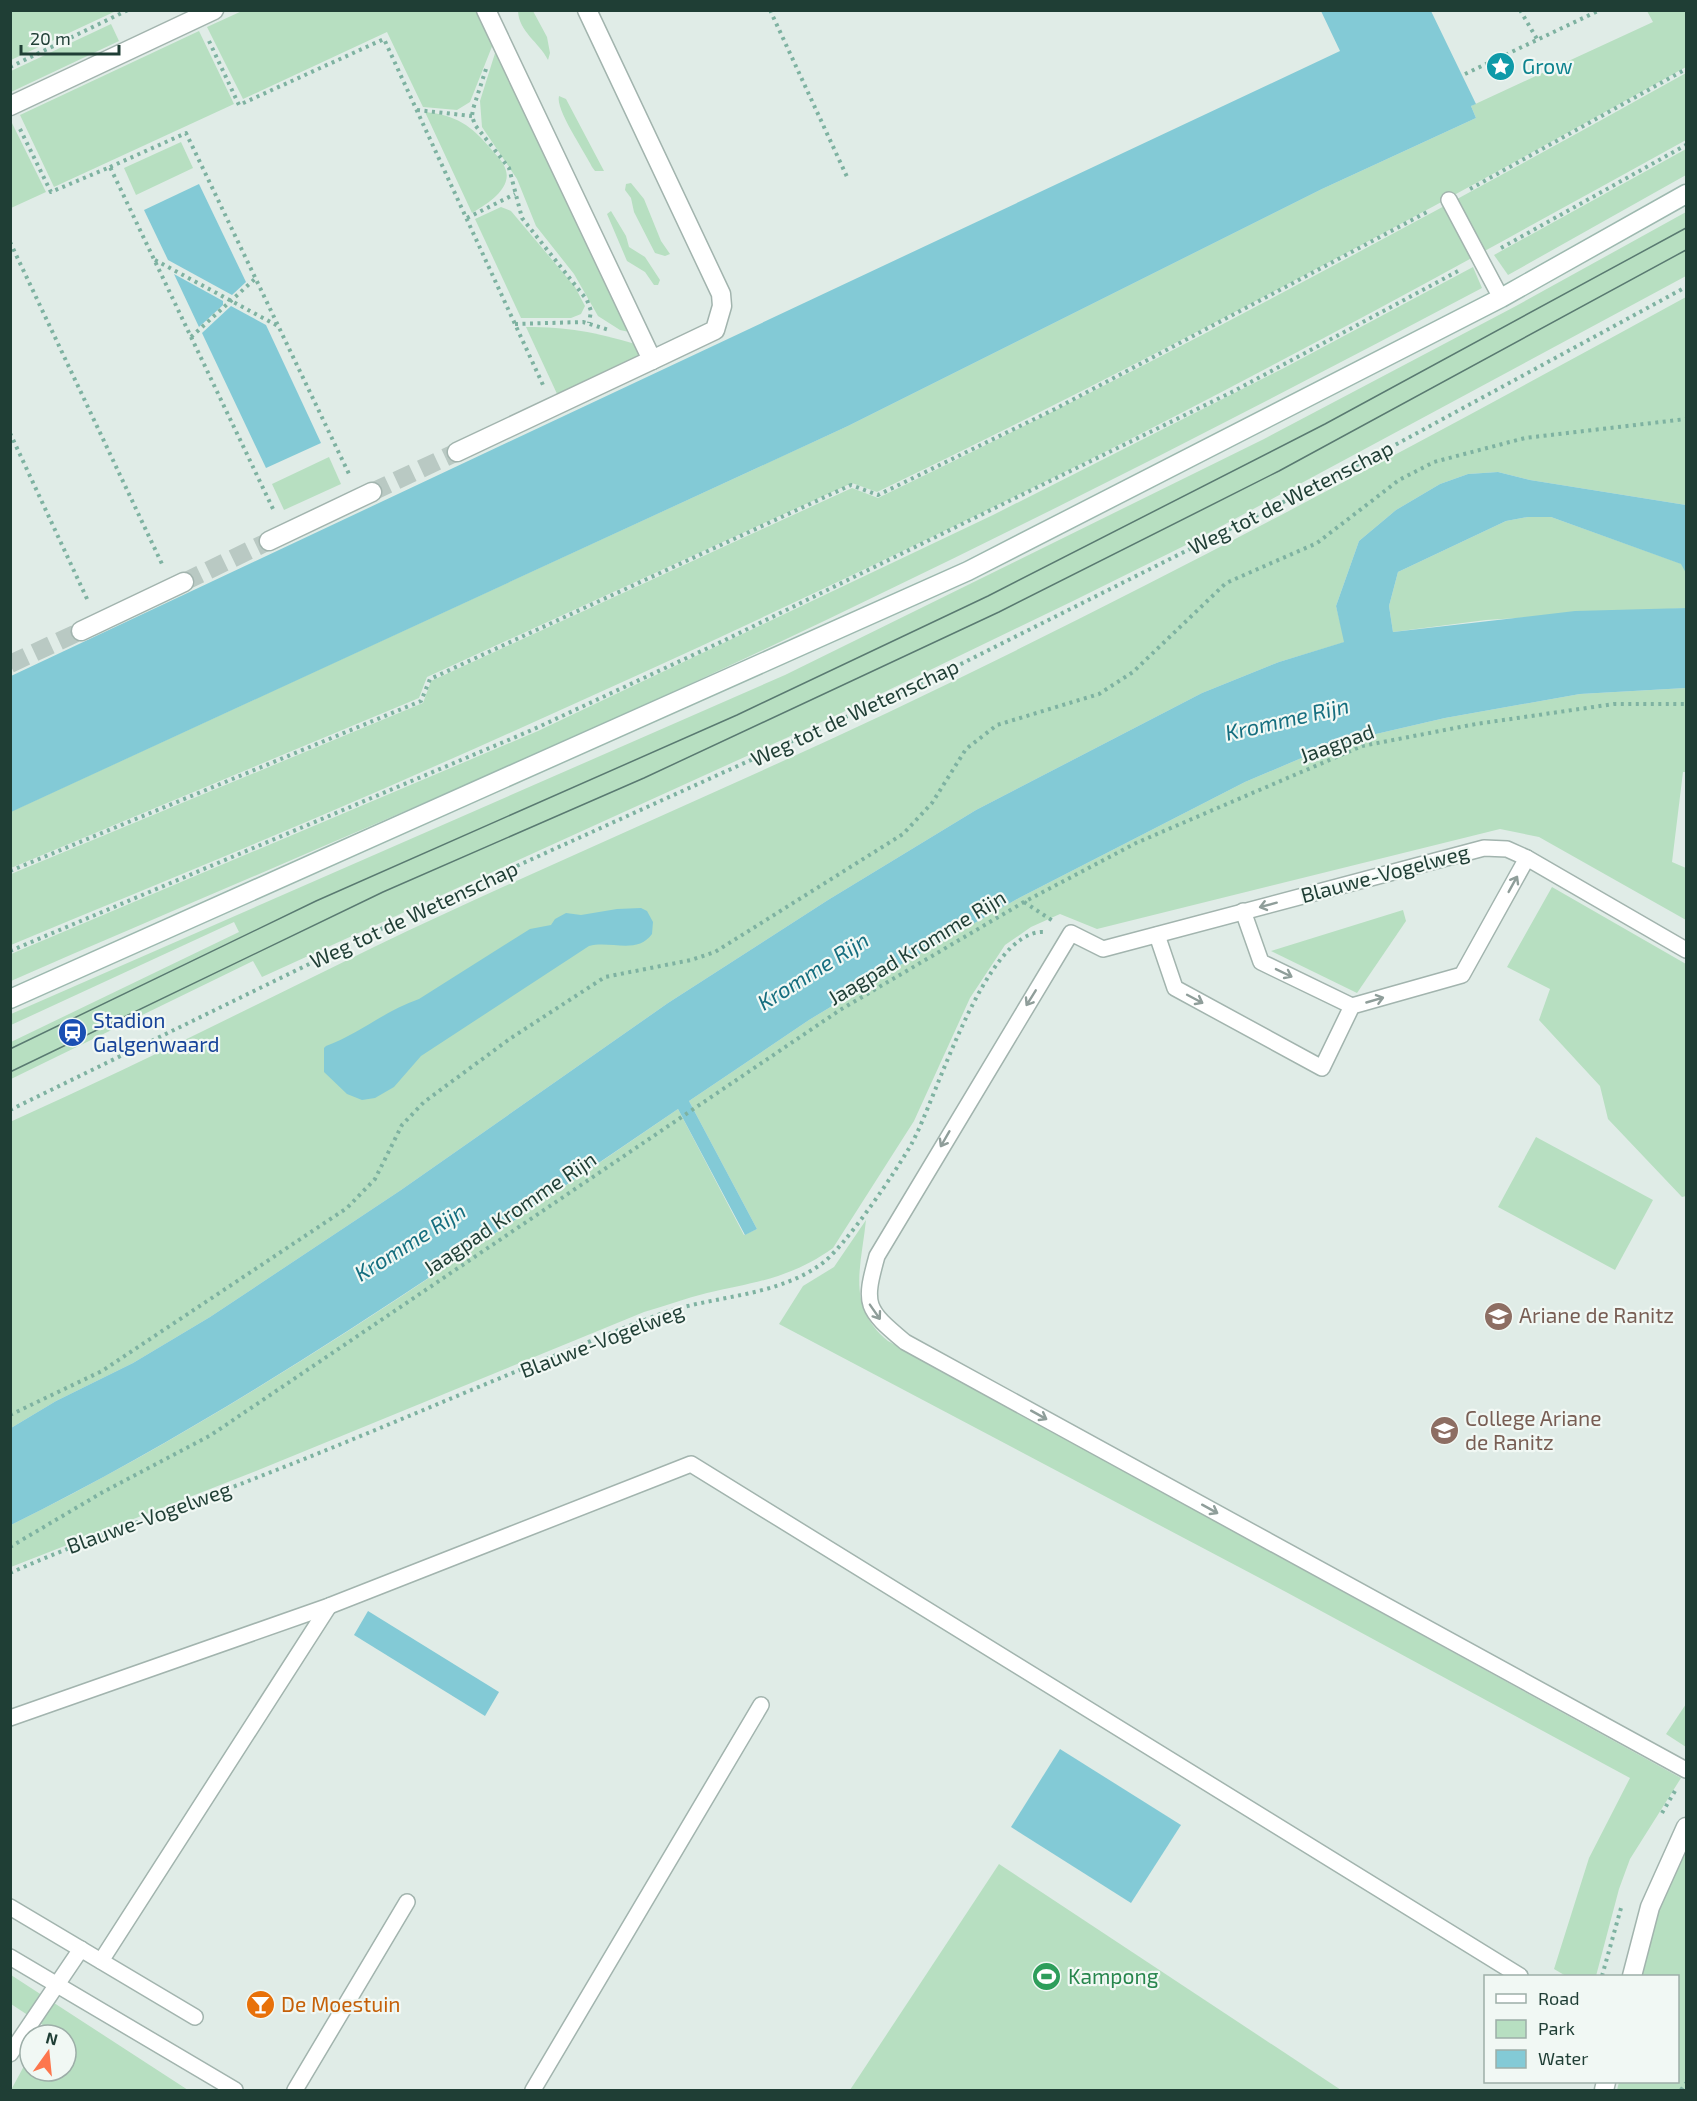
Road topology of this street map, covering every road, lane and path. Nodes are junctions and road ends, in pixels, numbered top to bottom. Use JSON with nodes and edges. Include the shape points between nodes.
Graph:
{"nodes":[{"id":1,"x":128,"y":10,"type":"edge"},
{"id":2,"x":486,"y":10,"type":"edge"},
{"id":3,"x":587,"y":10,"type":"edge"},
{"id":4,"x":770,"y":10,"type":"edge"},
{"id":5,"x":1520,"y":10,"type":"edge"},
{"id":6,"x":1598,"y":11,"type":"edge"},
{"id":7,"x":206,"y":14,"type":"edge"},
{"id":8,"x":499,"y":39,"type":"junction"},
{"id":9,"x":1537,"y":39,"type":"junction"},
{"id":10,"x":10,"y":67,"type":"edge"},
{"id":11,"x":1686,"y":69,"type":"edge"},
{"id":12,"x":1465,"y":74,"type":"dead end"},
{"id":13,"x":417,"y":110,"type":"junction"},
{"id":14,"x":13,"y":113,"type":"edge"},
{"id":15,"x":472,"y":116,"type":"junction"},
{"id":16,"x":1686,"y":145,"type":"edge"},
{"id":17,"x":110,"y":167,"type":"junction"},
{"id":18,"x":848,"y":180,"type":"dead end"},
{"id":19,"x":1686,"y":194,"type":"edge"},
{"id":20,"x":515,"y":195,"type":"junction"},
{"id":21,"x":1449,"y":201,"type":"junction"},
{"id":22,"x":467,"y":218,"type":"junction"},
{"id":23,"x":10,"y":242,"type":"edge"},
{"id":24,"x":1482,"y":258,"type":"junction"},
{"id":25,"x":154,"y":260,"type":"junction"},
{"id":26,"x":255,"y":278,"type":"junction"},
{"id":27,"x":1686,"y":287,"type":"edge"},
{"id":28,"x":1502,"y":298,"type":"junction"},
{"id":29,"x":231,"y":301,"type":"junction"},
{"id":30,"x":589,"y":322,"type":"junction"},
{"id":31,"x":515,"y":324,"type":"junction"},
{"id":32,"x":279,"y":326,"type":"junction"},
{"id":33,"x":640,"y":334,"type":"junction"},
{"id":34,"x":191,"y":338,"type":"junction"},
{"id":35,"x":652,"y":360,"type":"junction"},
{"id":36,"x":553,"y":407,"type":"junction"},
{"id":37,"x":1686,"y":419,"type":"edge"},
{"id":38,"x":10,"y":433,"type":"edge"},
{"id":39,"x":457,"y":452,"type":"tunnel mouth"},
{"id":40,"x":366,"y":495,"type":"joint"},
{"id":41,"x":277,"y":537,"type":"joint"},
{"id":42,"x":178,"y":585,"type":"joint"},
{"id":43,"x":98,"y":623,"type":"junction"},
{"id":44,"x":81,"y":631,"type":"tunnel mouth"},
{"id":45,"x":1686,"y":704,"type":"edge"},
{"id":46,"x":1527,"y":858,"type":"junction"},
{"id":47,"x":10,"y":871,"type":"edge"},
{"id":48,"x":1024,"y":902,"type":"junction"},
{"id":49,"x":1243,"y":911,"type":"junction"},
{"id":50,"x":1071,"y":933,"type":"junction"},
{"id":51,"x":1157,"y":935,"type":"junction"},
{"id":52,"x":1686,"y":950,"type":"edge"},
{"id":53,"x":10,"y":951,"type":"edge"},
{"id":54,"x":10,"y":999,"type":"edge"},
{"id":55,"x":1352,"y":1006,"type":"junction"},
{"id":56,"x":10,"y":1110,"type":"edge"},
{"id":57,"x":10,"y":1415,"type":"edge"},
{"id":58,"x":10,"y":1547,"type":"edge"},
{"id":59,"x":10,"y":1573,"type":"edge"},
{"id":60,"x":328,"y":1606,"type":"junction"},
{"id":61,"x":761,"y":1705,"type":"dead end"},
{"id":62,"x":10,"y":1718,"type":"edge"},
{"id":63,"x":1686,"y":1770,"type":"edge"},
{"id":64,"x":1686,"y":1827,"type":"edge"},
{"id":65,"x":407,"y":1902,"type":"dead end"},
{"id":66,"x":10,"y":1907,"type":"edge"},
{"id":67,"x":81,"y":1949,"type":"junction"},
{"id":68,"x":10,"y":1957,"type":"edge"},
{"id":69,"x":101,"y":1962,"type":"junction"},
{"id":70,"x":1517,"y":1975,"type":"edge"},
{"id":71,"x":1633,"y":1975,"type":"edge"},
{"id":72,"x":55,"y":1986,"type":"junction"},
{"id":73,"x":195,"y":2017,"type":"dead end"},
{"id":74,"x":10,"y":2054,"type":"edge"},
{"id":75,"x":1686,"y":2083,"type":"edge"},
{"id":76,"x":235,"y":2091,"type":"edge"},
{"id":77,"x":295,"y":2091,"type":"edge"},
{"id":78,"x":533,"y":2091,"type":"edge"},
{"id":79,"x":1681,"y":2091,"type":"edge"}],
"edges":[{"from":1,"to":10,"type":"path"},
{"from":2,"to":8,"type":"main road"},
{"from":3,"to":35,"type":"main road","via":[[721,294],[715,330]]},
{"from":4,"to":18,"type":"path"},
{"from":5,"to":9,"type":"path"},
{"from":6,"to":9,"type":"path"},
{"from":7,"to":13,"type":"path","via":[[239,105],[384,39]]},
{"from":7,"to":14,"type":"main road"},
{"from":8,"to":15,"type":"path"},
{"from":8,"to":33,"type":"main road"},
{"from":9,"to":12,"type":"path"},
{"from":11,"to":21,"type":"path"},
{"from":13,"to":15,"type":"path"},
{"from":13,"to":22,"type":"path"},
{"from":14,"to":17,"type":"path","via":[[51,192]]},
{"from":15,"to":20,"type":"path","via":[[509,168]]},
{"from":16,"to":24,"type":"path"},
{"from":17,"to":25,"type":"path"},
{"from":17,"to":26,"type":"path","via":[[186,133]]},
{"from":19,"to":28,"type":"main road"},
{"from":20,"to":22,"type":"path"},
{"from":20,"to":30,"type":"path","via":[[522,218],[587,300]]},
{"from":21,"to":24,"type":"lane"},
{"from":21,"to":47,"type":"path","via":[[1065,403],[878,495],[851,485],[430,678],[421,701]]},
{"from":22,"to":31,"type":"path"},
{"from":23,"to":42,"type":"path"},
{"from":24,"to":28,"type":"lane"},
{"from":24,"to":53,"type":"path","via":[[1234,391],[723,641],[531,730]]},
{"from":25,"to":29,"type":"path"},
{"from":25,"to":34,"type":"path"},
{"from":26,"to":29,"type":"path"},
{"from":26,"to":32,"type":"path"},
{"from":27,"to":56,"type":"path","name":"Weg tot de Wetenschap","via":[[1371,458],[943,673],[424,908]]},
{"from":28,"to":54,"type":"main road","via":[[968,571]]},
{"from":29,"to":32,"type":"path"},
{"from":29,"to":34,"type":"path"},
{"from":30,"to":31,"type":"path"},
{"from":30,"to":33,"type":"path","via":[[617,333]]},
{"from":31,"to":36,"type":"path"},
{"from":32,"to":40,"type":"path"},
{"from":33,"to":35,"type":"main road"},
{"from":34,"to":41,"type":"path"},
{"from":35,"to":36,"type":"main road"},
{"from":36,"to":39,"type":"main road"},
{"from":37,"to":57,"type":"path","via":[[1525,438],[1434,462],[1399,480],[1317,543],[1226,584],[1133,672],[1099,694],[997,725],[966,748],[932,803],[903,834],[884,846],[715,952],[605,977],[511,1038],[424,1102],[402,1125],[375,1179],[347,1208],[102,1371]]},
{"from":38,"to":43,"type":"path"},
{"from":40,"to":41,"type":"main road"},
{"from":42,"to":43,"type":"main road"},
{"from":43,"to":44,"type":"main road"},
{"from":45,"to":48,"type":"path","name":"Jaagpad","via":[[1614,704],[1476,723],[1362,747],[1136,843]]},
{"from":46,"to":49,"type":"lane","name":"Blauwe-Vogelweg","one_way":true,"via":[[1507,849],[1484,848]]},
{"from":46,"to":52,"type":"lane","name":"Blauwe-Vogelweg"},
{"from":55,"to":46,"type":"lane","one_way":true,"via":[[1462,975]]},
{"from":48,"to":50,"type":"path"},
{"from":48,"to":58,"type":"path","name":"Jaagpad Kromme Rijn","via":[[840,1010],[211,1435]]},
{"from":49,"to":51,"type":"lane","name":"Blauwe-Vogelweg"},
{"from":49,"to":55,"type":"lane","one_way":true,"via":[[1261,962]]},
{"from":50,"to":51,"type":"lane","name":"Blauwe-Vogelweg","via":[[1102,949]]},
{"from":50,"to":59,"type":"path","name":"Blauwe-Vogelweg","via":[[1033,932],[1005,951],[974,1000],[912,1143],[851,1233],[823,1264],[788,1284],[659,1314]]},
{"from":50,"to":63,"type":"lane","one_way":true,"via":[[877,1256],[868,1288],[869,1305],[905,1342]]},
{"from":51,"to":55,"type":"lane","one_way":true,"via":[[1175,988],[1322,1068]]},
{"from":60,"to":62,"type":"lane"},
{"from":60,"to":69,"type":"lane"},
{"from":60,"to":70,"type":"lane","via":[[691,1464]]},
{"from":61,"to":78,"type":"lane"},
{"from":64,"to":71,"type":"main road","via":[[1650,1907]]},
{"from":65,"to":77,"type":"lane"},
{"from":66,"to":67,"type":"lane"},
{"from":67,"to":69,"type":"lane"},
{"from":67,"to":72,"type":"lane"},
{"from":68,"to":72,"type":"lane"},
{"from":69,"to":73,"type":"lane"},
{"from":72,"to":74,"type":"lane"},
{"from":72,"to":76,"type":"lane"},
{"from":75,"to":79,"type":"path"}]}
